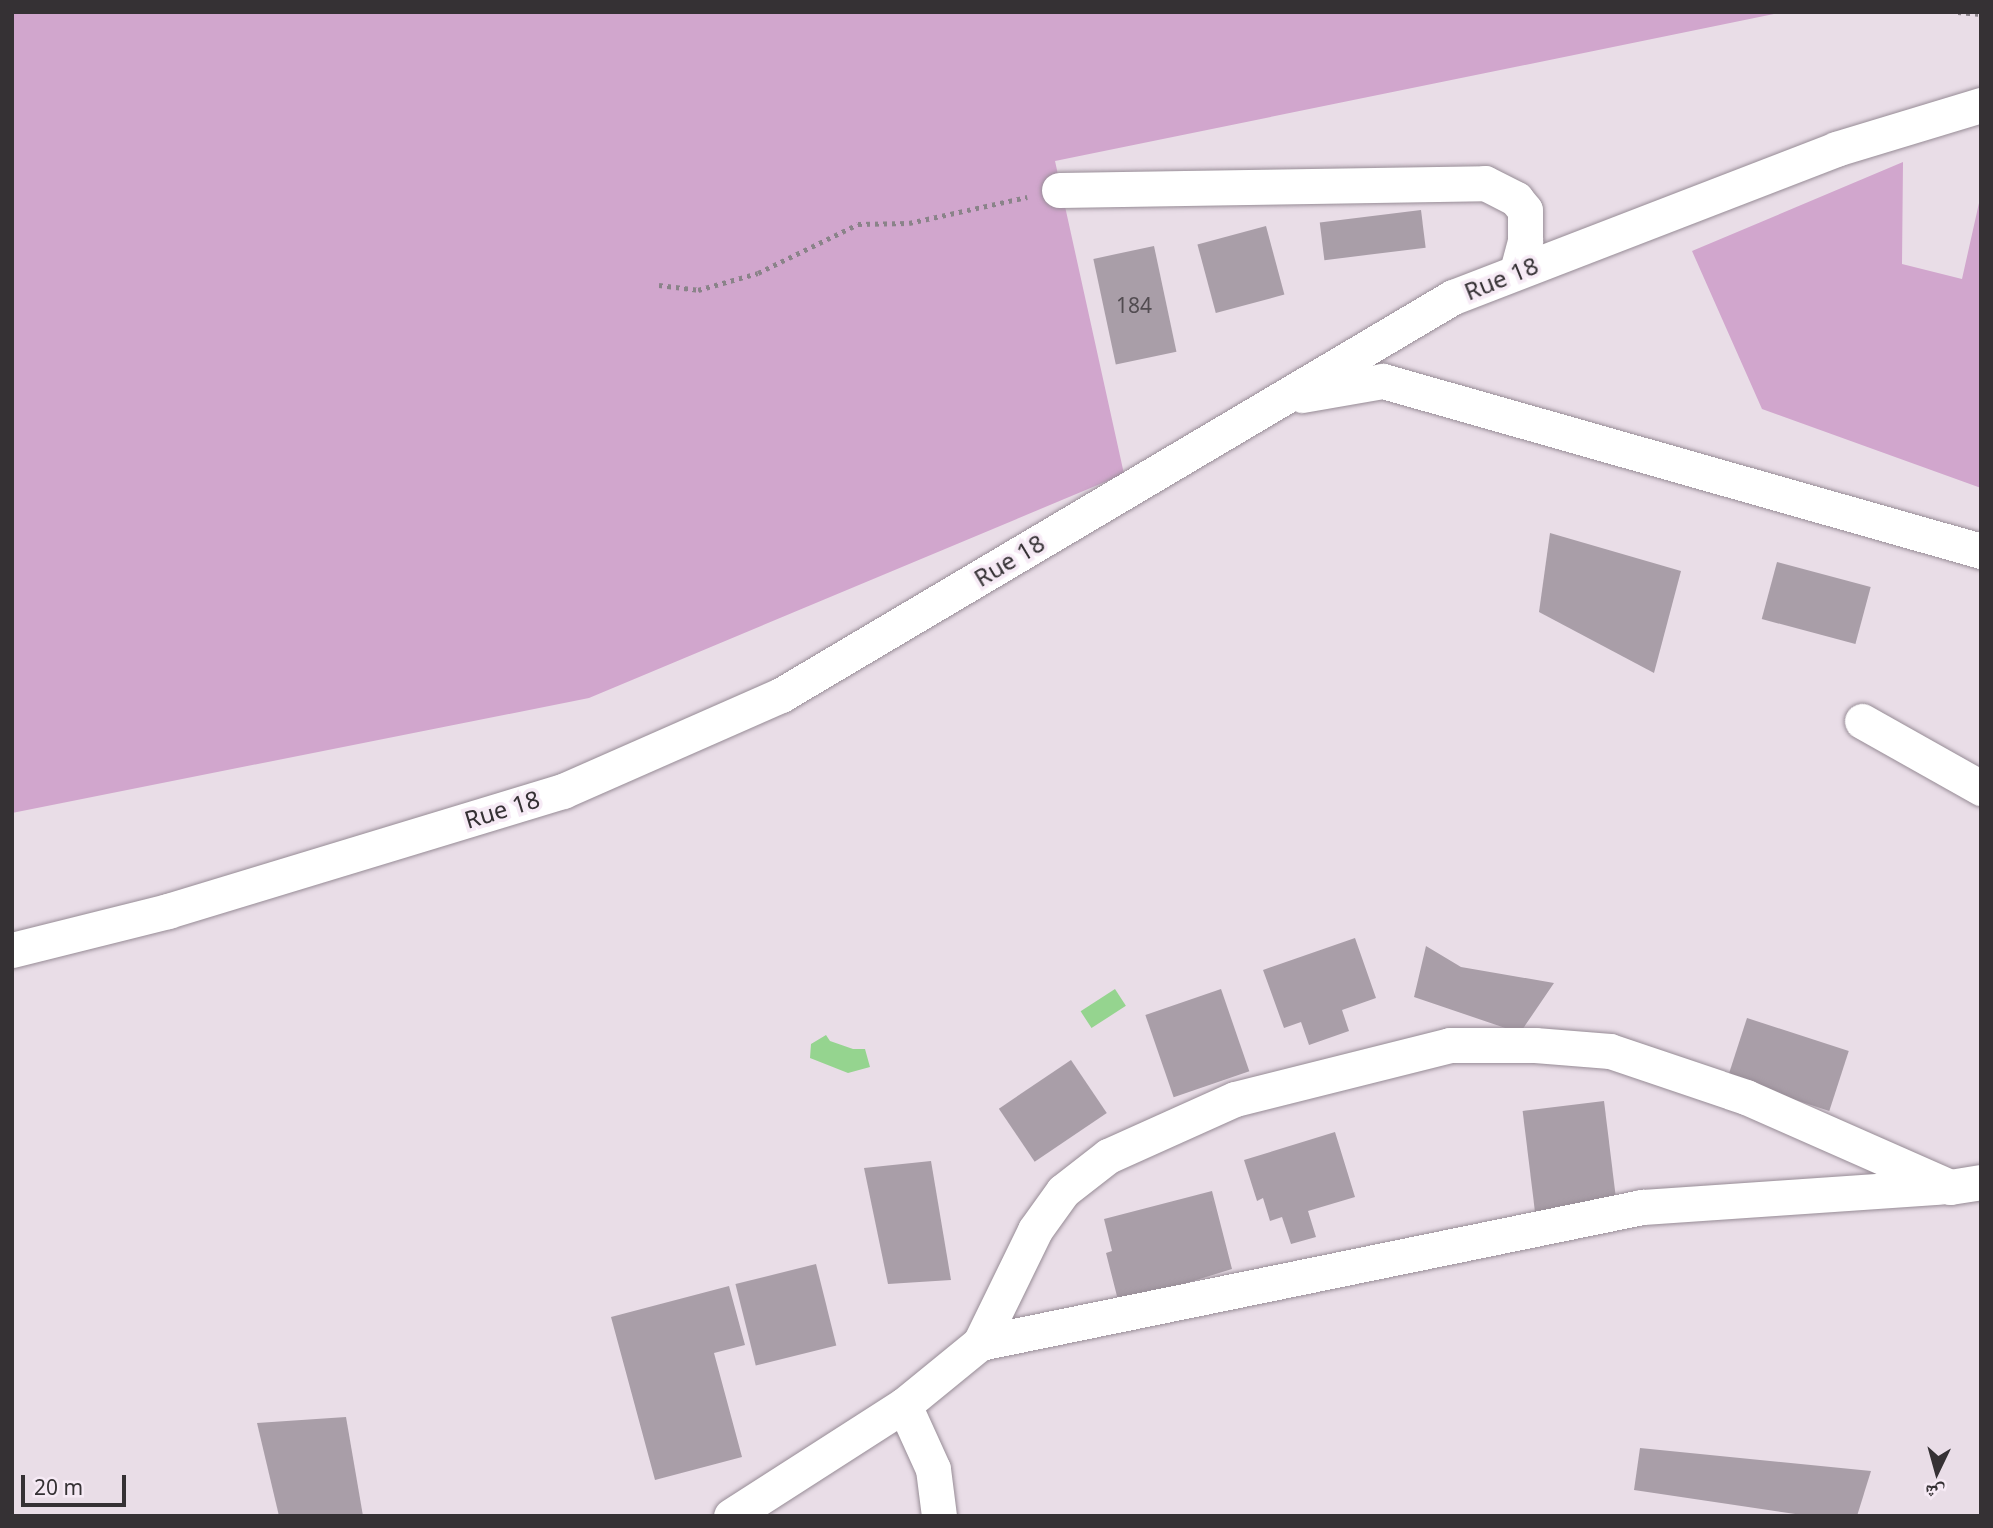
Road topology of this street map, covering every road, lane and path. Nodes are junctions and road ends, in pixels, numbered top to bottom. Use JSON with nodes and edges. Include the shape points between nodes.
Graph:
{"nodes":[{"id":1,"x":1958,"y":12,"type":"edge"},
{"id":2,"x":1981,"y":14,"type":"edge"},
{"id":3,"x":1981,"y":106,"type":"edge"},
{"id":4,"x":1059,"y":190,"type":"joint"},
{"id":5,"x":1517,"y":270,"type":"junction"},
{"id":6,"x":659,"y":285,"type":"dead end"},
{"id":7,"x":1280,"y":400,"type":"junction"},
{"id":8,"x":1981,"y":551,"type":"edge"},
{"id":9,"x":1862,"y":722,"type":"dead end"},
{"id":10,"x":1981,"y":788,"type":"edge"},
{"id":11,"x":12,"y":950,"type":"edge"},
{"id":12,"x":1965,"y":1184,"type":"edge"},
{"id":13,"x":979,"y":1343,"type":"junction"},
{"id":14,"x":904,"y":1405,"type":"junction"},
{"id":15,"x":731,"y":1516,"type":"edge"},
{"id":16,"x":939,"y":1516,"type":"edge"}],
"edges":[{"from":1,"to":2,"type":"path"},
{"from":3,"to":5,"type":"street","name":"Rue 18","via":[[1836,149]]},
{"from":4,"to":5,"type":"street","via":[[1485,183],[1516,199],[1525,210],[1525,241]]},
{"from":4,"to":6,"type":"path","via":[[909,223],[858,224],[758,273],[698,290]]},
{"from":5,"to":7,"type":"street","name":"Rue 18","via":[[1453,297]]},
{"from":7,"to":8,"type":"street","via":[[1382,381]]},
{"from":7,"to":11,"type":"street","name":"Rue 18","via":[[781,695],[563,791],[168,911]]},
{"from":9,"to":10,"type":"street"},
{"from":12,"to":13,"type":"street","via":[[1642,1207]]},
{"from":12,"to":13,"type":"street","via":[[1746,1097],[1610,1051],[1450,1045],[1235,1099],[1108,1156],[1063,1191],[1035,1230]]},
{"from":13,"to":14,"type":"street"},
{"from":14,"to":15,"type":"street"},
{"from":14,"to":16,"type":"street","via":[[933,1469]]}]}
